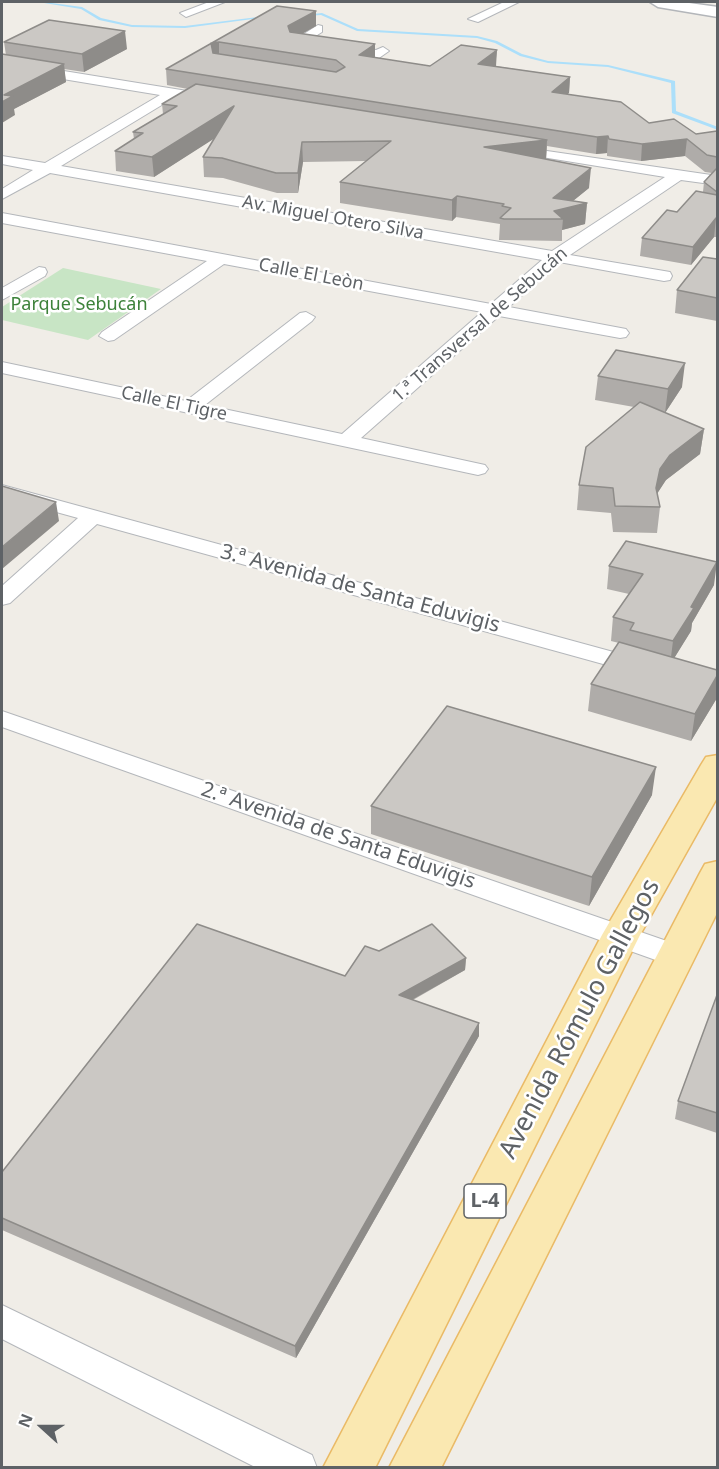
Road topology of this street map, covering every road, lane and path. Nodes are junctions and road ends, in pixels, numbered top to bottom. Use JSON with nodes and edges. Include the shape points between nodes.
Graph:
{"nodes":[{"id":1,"x":219,"y":2,"type":"edge"},
{"id":2,"x":513,"y":2,"type":"edge"},
{"id":3,"x":658,"y":2,"type":"edge"},
{"id":4,"x":717,"y":12,"type":"edge"},
{"id":5,"x":186,"y":13,"type":"dead end"},
{"id":6,"x":474,"y":19,"type":"dead end"},
{"id":7,"x":318,"y":28,"type":"dead end"},
{"id":8,"x":296,"y":43,"type":"junction"},
{"id":9,"x":384,"y":51,"type":"dead end"},
{"id":10,"x":271,"y":58,"type":"edge"},
{"id":11,"x":2,"y":65,"type":"edge"},
{"id":12,"x":172,"y":93,"type":"junction"},
{"id":13,"x":230,"y":102,"type":"edge"},
{"id":14,"x":501,"y":146,"type":"edge"},
{"id":15,"x":2,"y":160,"type":"edge"},
{"id":16,"x":47,"y":168,"type":"junction"},
{"id":17,"x":678,"y":175,"type":"junction"},
{"id":18,"x":717,"y":182,"type":"edge"},
{"id":19,"x":2,"y":195,"type":"edge"},
{"id":20,"x":2,"y":218,"type":"edge"},
{"id":21,"x":555,"y":257,"type":"junction"},
{"id":22,"x":222,"y":258,"type":"junction"},
{"id":23,"x":39,"y":272,"type":"dead end"},
{"id":24,"x":664,"y":276,"type":"dead end"},
{"id":25,"x":2,"y":295,"type":"edge"},
{"id":26,"x":496,"y":310,"type":"junction"},
{"id":27,"x":306,"y":317,"type":"dead end"},
{"id":28,"x":620,"y":333,"type":"dead end"},
{"id":29,"x":108,"y":336,"type":"dead end"},
{"id":30,"x":2,"y":368,"type":"edge"},
{"id":31,"x":191,"y":408,"type":"junction"},
{"id":32,"x":346,"y":441,"type":"junction"},
{"id":33,"x":478,"y":469,"type":"dead end"},
{"id":34,"x":2,"y":491,"type":"edge"},
{"id":35,"x":94,"y":515,"type":"junction"},
{"id":36,"x":2,"y":598,"type":"edge"},
{"id":37,"x":663,"y":673,"type":"edge"},
{"id":38,"x":2,"y":719,"type":"edge"},
{"id":39,"x":717,"y":765,"type":"edge"},
{"id":40,"x":717,"y":873,"type":"edge"},
{"id":41,"x":621,"y":935,"type":"junction"},
{"id":42,"x":674,"y":955,"type":"junction"},
{"id":43,"x":2,"y":1321,"type":"edge"},
{"id":44,"x":298,"y":1467,"type":"edge"},
{"id":45,"x":348,"y":1467,"type":"edge"},
{"id":46,"x":414,"y":1467,"type":"edge"}],
"edges":[{"from":1,"to":5,"type":"street"},
{"from":2,"to":6,"type":"street"},
{"from":3,"to":4,"type":"main road"},
{"from":7,"to":8,"type":"street"},
{"from":8,"to":9,"type":"street","via":[[379,54]]},
{"from":8,"to":10,"type":"street"},
{"from":11,"to":12,"type":"street"},
{"from":12,"to":13,"type":"street"},
{"from":12,"to":16,"type":"street"},
{"from":14,"to":17,"type":"street"},
{"from":15,"to":16,"type":"street","name":"Av. Miguel Otero Silva"},
{"from":16,"to":19,"type":"street"},
{"from":16,"to":21,"type":"street","name":"Av. Miguel Otero Silva"},
{"from":17,"to":18,"type":"street"},
{"from":17,"to":21,"type":"street","name":"1.ª Transversal de Sebucán"},
{"from":20,"to":22,"type":"street","name":"Calle El Leòn"},
{"from":21,"to":24,"type":"street","name":"Av. Miguel Otero Silva"},
{"from":21,"to":26,"type":"street","name":"1.ª Transversal de Sebucán"},
{"from":22,"to":26,"type":"street","name":"Calle El Leòn"},
{"from":22,"to":29,"type":"street"},
{"from":23,"to":25,"type":"street"},
{"from":26,"to":28,"type":"street","name":"Calle El Leòn"},
{"from":26,"to":32,"type":"street","name":"1.ª Transversal de Sebucán"},
{"from":27,"to":31,"type":"street"},
{"from":30,"to":31,"type":"street","name":"Calle El Tigre"},
{"from":31,"to":32,"type":"street","name":"Calle El Tigre"},
{"from":32,"to":33,"type":"street","name":"Calle El Tigre"},
{"from":34,"to":35,"type":"street","name":"3.ª Avenida de Santa Eduvigis"},
{"from":35,"to":36,"type":"street"},
{"from":35,"to":37,"type":"street","name":"3.ª Avenida de Santa Eduvigis"},
{"from":38,"to":41,"type":"street","name":"2.ª Avenida de Santa Eduvigis"},
{"from":39,"to":41,"type":"main road","name":"Avenida Rómulo Gallegos","number":"L-4"},
{"from":40,"to":42,"type":"main road","number":"L-4"},
{"from":41,"to":42,"type":"street","name":"2.ª Avenida de Santa Eduvigis"},
{"from":41,"to":45,"type":"main road","name":"Avenida Rómulo Gallegos","number":"L-4"},
{"from":42,"to":46,"type":"main road","number":"L-4"},
{"from":43,"to":44,"type":"street"}]}
